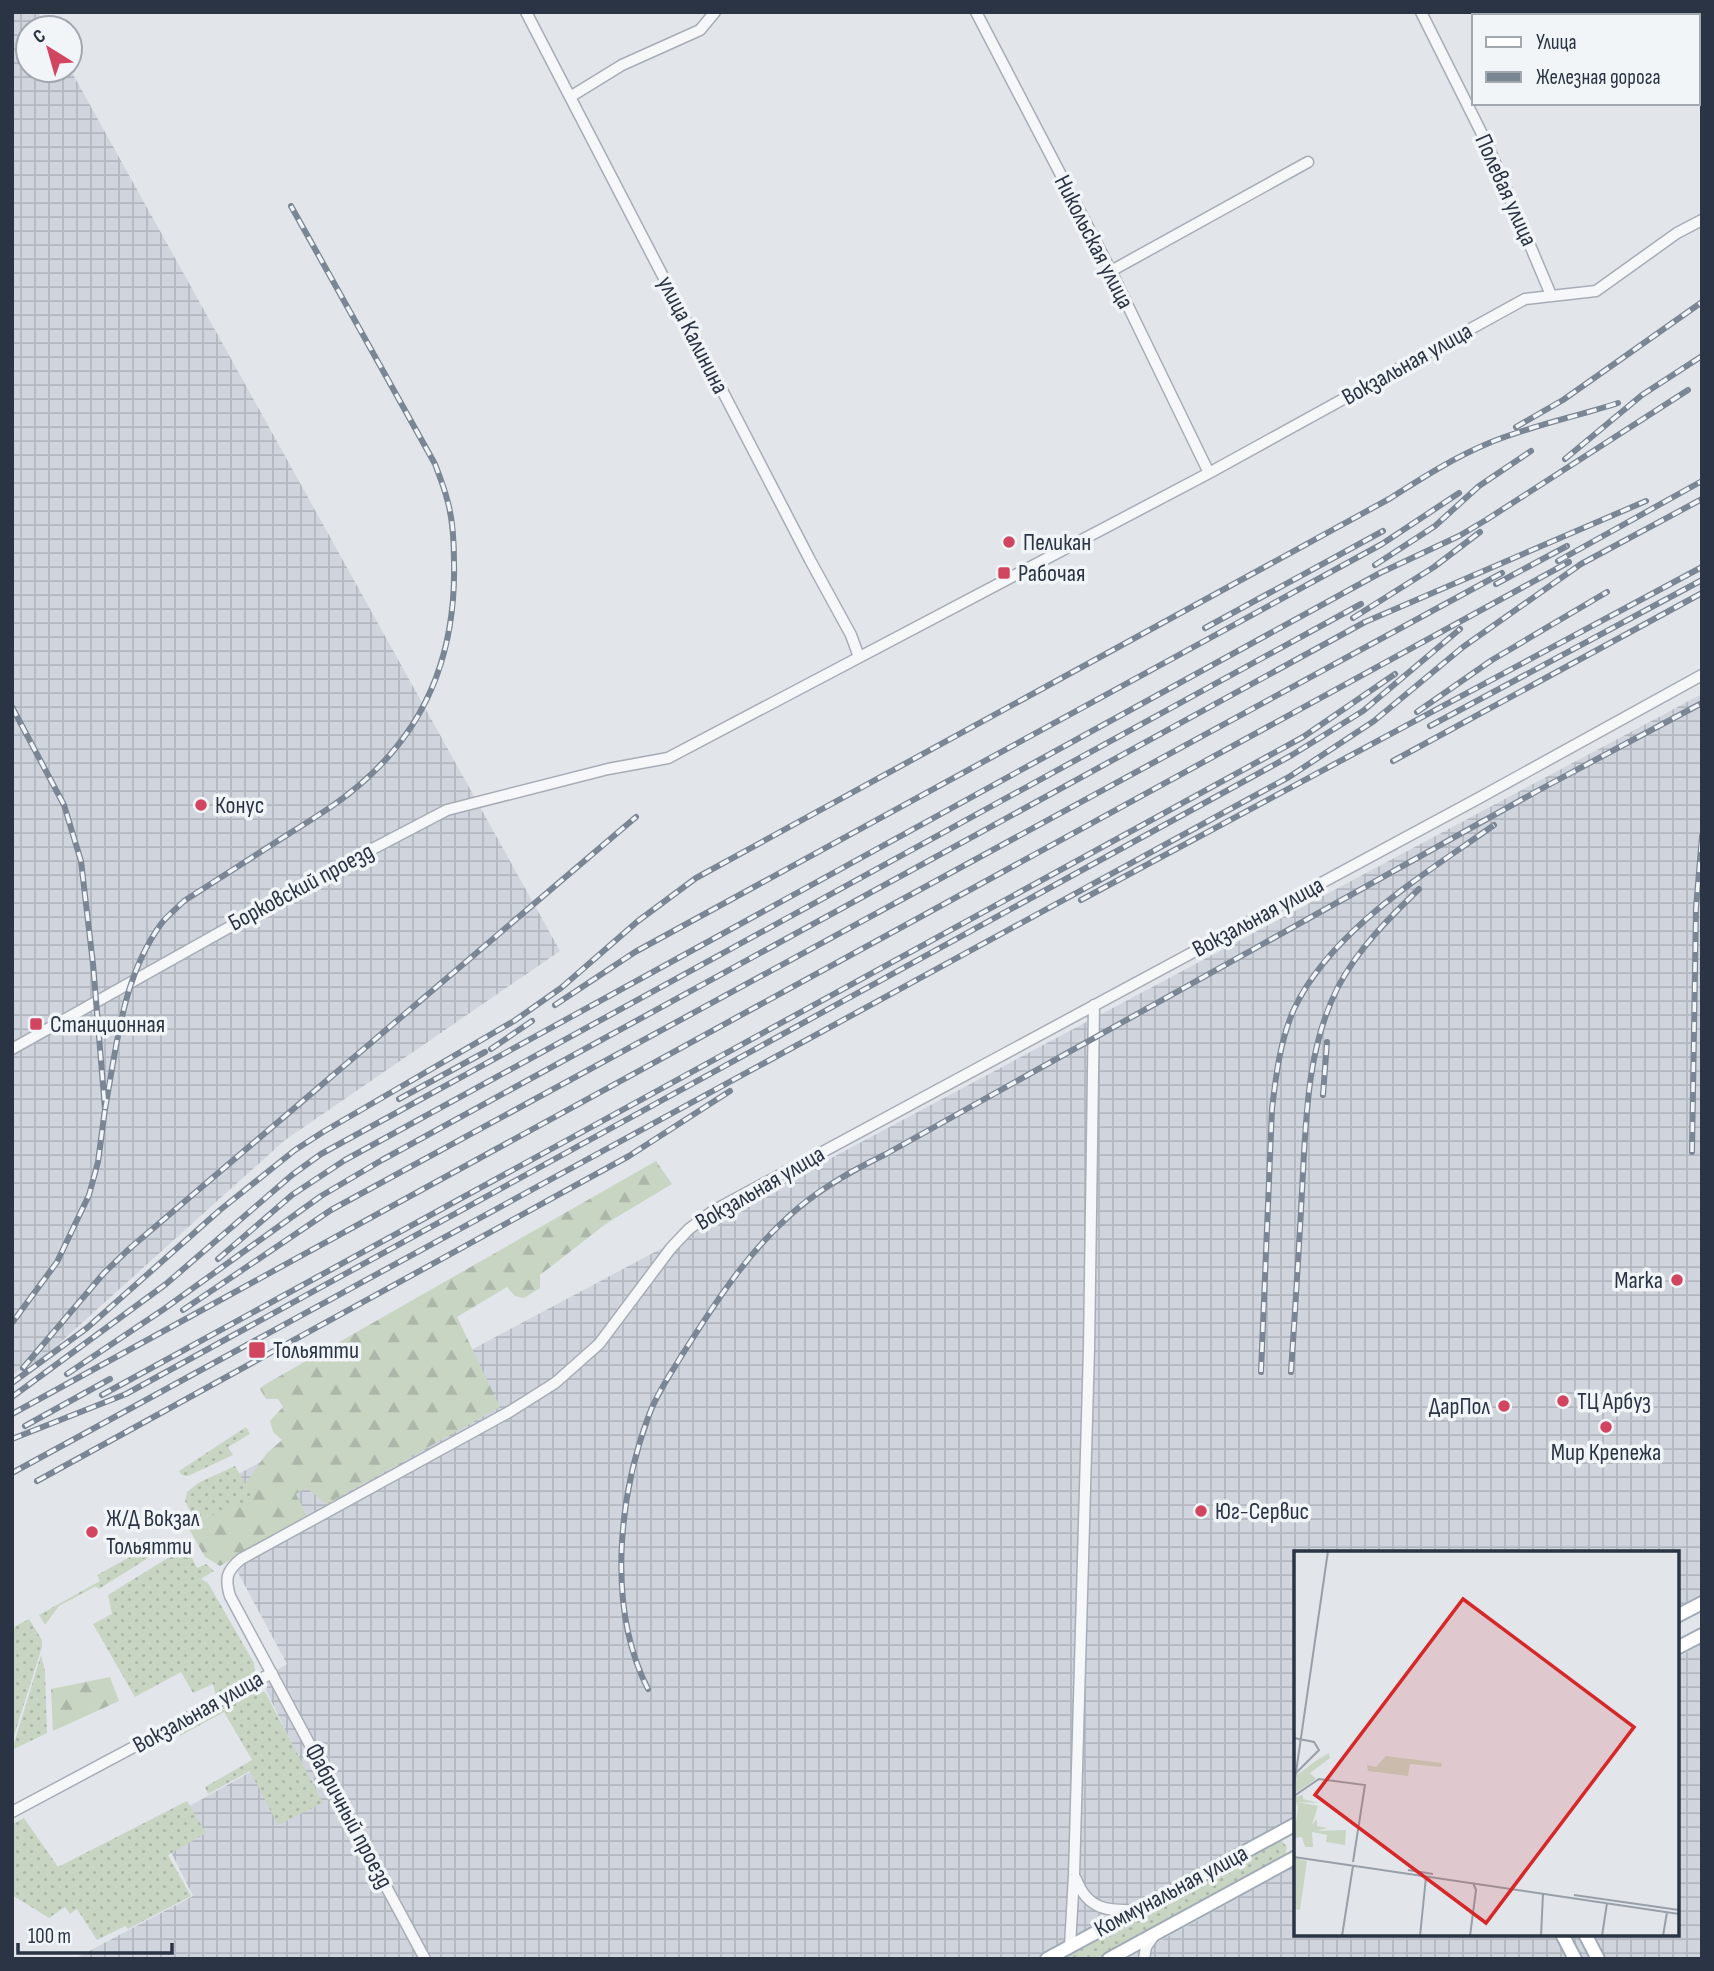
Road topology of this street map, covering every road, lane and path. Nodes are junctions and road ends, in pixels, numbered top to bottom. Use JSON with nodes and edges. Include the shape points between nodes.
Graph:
{"nodes":[{"id":1,"x":526,"y":12,"type":"edge"},
{"id":2,"x":715,"y":12,"type":"edge"},
{"id":3,"x":976,"y":12,"type":"edge"},
{"id":4,"x":1421,"y":12,"type":"edge"},
{"id":5,"x":570,"y":97,"type":"junction"},
{"id":6,"x":1308,"y":162,"type":"dead end"},
{"id":7,"x":1702,"y":220,"type":"edge"},
{"id":8,"x":1111,"y":271,"type":"junction"},
{"id":9,"x":1551,"y":295,"type":"junction"},
{"id":10,"x":1209,"y":472,"type":"junction"},
{"id":11,"x":859,"y":657,"type":"junction"},
{"id":12,"x":1702,"y":675,"type":"edge"},
{"id":13,"x":668,"y":758,"type":"joint"},
{"id":14,"x":1094,"y":1005,"type":"junction"},
{"id":15,"x":12,"y":1049,"type":"edge"},
{"id":16,"x":1702,"y":1603,"type":"edge"},
{"id":17,"x":1679,"y":1615,"type":"edge"},
{"id":18,"x":1702,"y":1634,"type":"edge"},
{"id":19,"x":1679,"y":1647,"type":"edge"},
{"id":20,"x":272,"y":1673,"type":"junction"},
{"id":21,"x":12,"y":1812,"type":"edge"},
{"id":22,"x":1294,"y":1830,"type":"edge"},
{"id":23,"x":1294,"y":1858,"type":"edge"},
{"id":24,"x":1074,"y":1875,"type":"junction"},
{"id":25,"x":1137,"y":1910,"type":"junction"},
{"id":26,"x":1156,"y":1932,"type":"junction"},
{"id":27,"x":1563,"y":1936,"type":"edge"},
{"id":28,"x":1586,"y":1936,"type":"edge"},
{"id":29,"x":1070,"y":1946,"type":"junction"},
{"id":30,"x":425,"y":1959,"type":"edge"},
{"id":31,"x":1047,"y":1959,"type":"edge"},
{"id":32,"x":1109,"y":1959,"type":"edge"},
{"id":33,"x":1144,"y":1959,"type":"edge"},
{"id":34,"x":1575,"y":1959,"type":"edge"},
{"id":35,"x":1598,"y":1959,"type":"edge"}],
"edges":[{"from":1,"to":5,"type":"street","name":"улица Калинина"},
{"from":2,"to":5,"type":"street","via":[[700,30],[622,65]]},
{"from":3,"to":8,"type":"street","name":"Никольская улица"},
{"from":4,"to":9,"type":"street","name":"Полевая улица","via":[[1488,146]]},
{"from":5,"to":11,"type":"street","name":"улица Калинина"},
{"from":6,"to":8,"type":"street"},
{"from":7,"to":9,"type":"street","name":"Вокзальная улица","via":[[1596,291]]},
{"from":8,"to":10,"type":"street","name":"Никольская улица"},
{"from":9,"to":10,"type":"street","name":"Вокзальная улица","via":[[1525,299]]},
{"from":10,"to":11,"type":"street","name":"Вокзальная улица"},
{"from":11,"to":13,"type":"street","name":"Вокзальная улица"},
{"from":12,"to":14,"type":"street","name":"Вокзальная улица"},
{"from":13,"to":15,"type":"street","name":"Борковский проезд","via":[[447,810]]},
{"from":14,"to":20,"type":"street","name":"Вокзальная улица","via":[[713,1211],[671,1248],[599,1344],[555,1384],[231,1567],[226,1584],[230,1597]]},
{"from":14,"to":24,"type":"street","via":[[1090,1335]]},
{"from":16,"to":17,"type":"main road"},
{"from":18,"to":19,"type":"main road"},
{"from":20,"to":21,"type":"street","name":"Вокзальная улица"},
{"from":20,"to":30,"type":"street","name":"Фабричный проезд"},
{"from":22,"to":25,"type":"main road","name":"Коммунальная улица"},
{"from":23,"to":26,"type":"main road","name":"Коммунальная улица"},
{"from":24,"to":25,"type":"street","via":[[1093,1903],[1114,1911]]},
{"from":24,"to":29,"type":"street"},
{"from":25,"to":29,"type":"main road","name":"Коммунальная улица"},
{"from":26,"to":32,"type":"main road","name":"Коммунальная улица"},
{"from":26,"to":33,"type":"street"},
{"from":27,"to":34,"type":"main road"},
{"from":28,"to":35,"type":"main road"},
{"from":29,"to":31,"type":"main road","name":"Коммунальная улица"}]}
